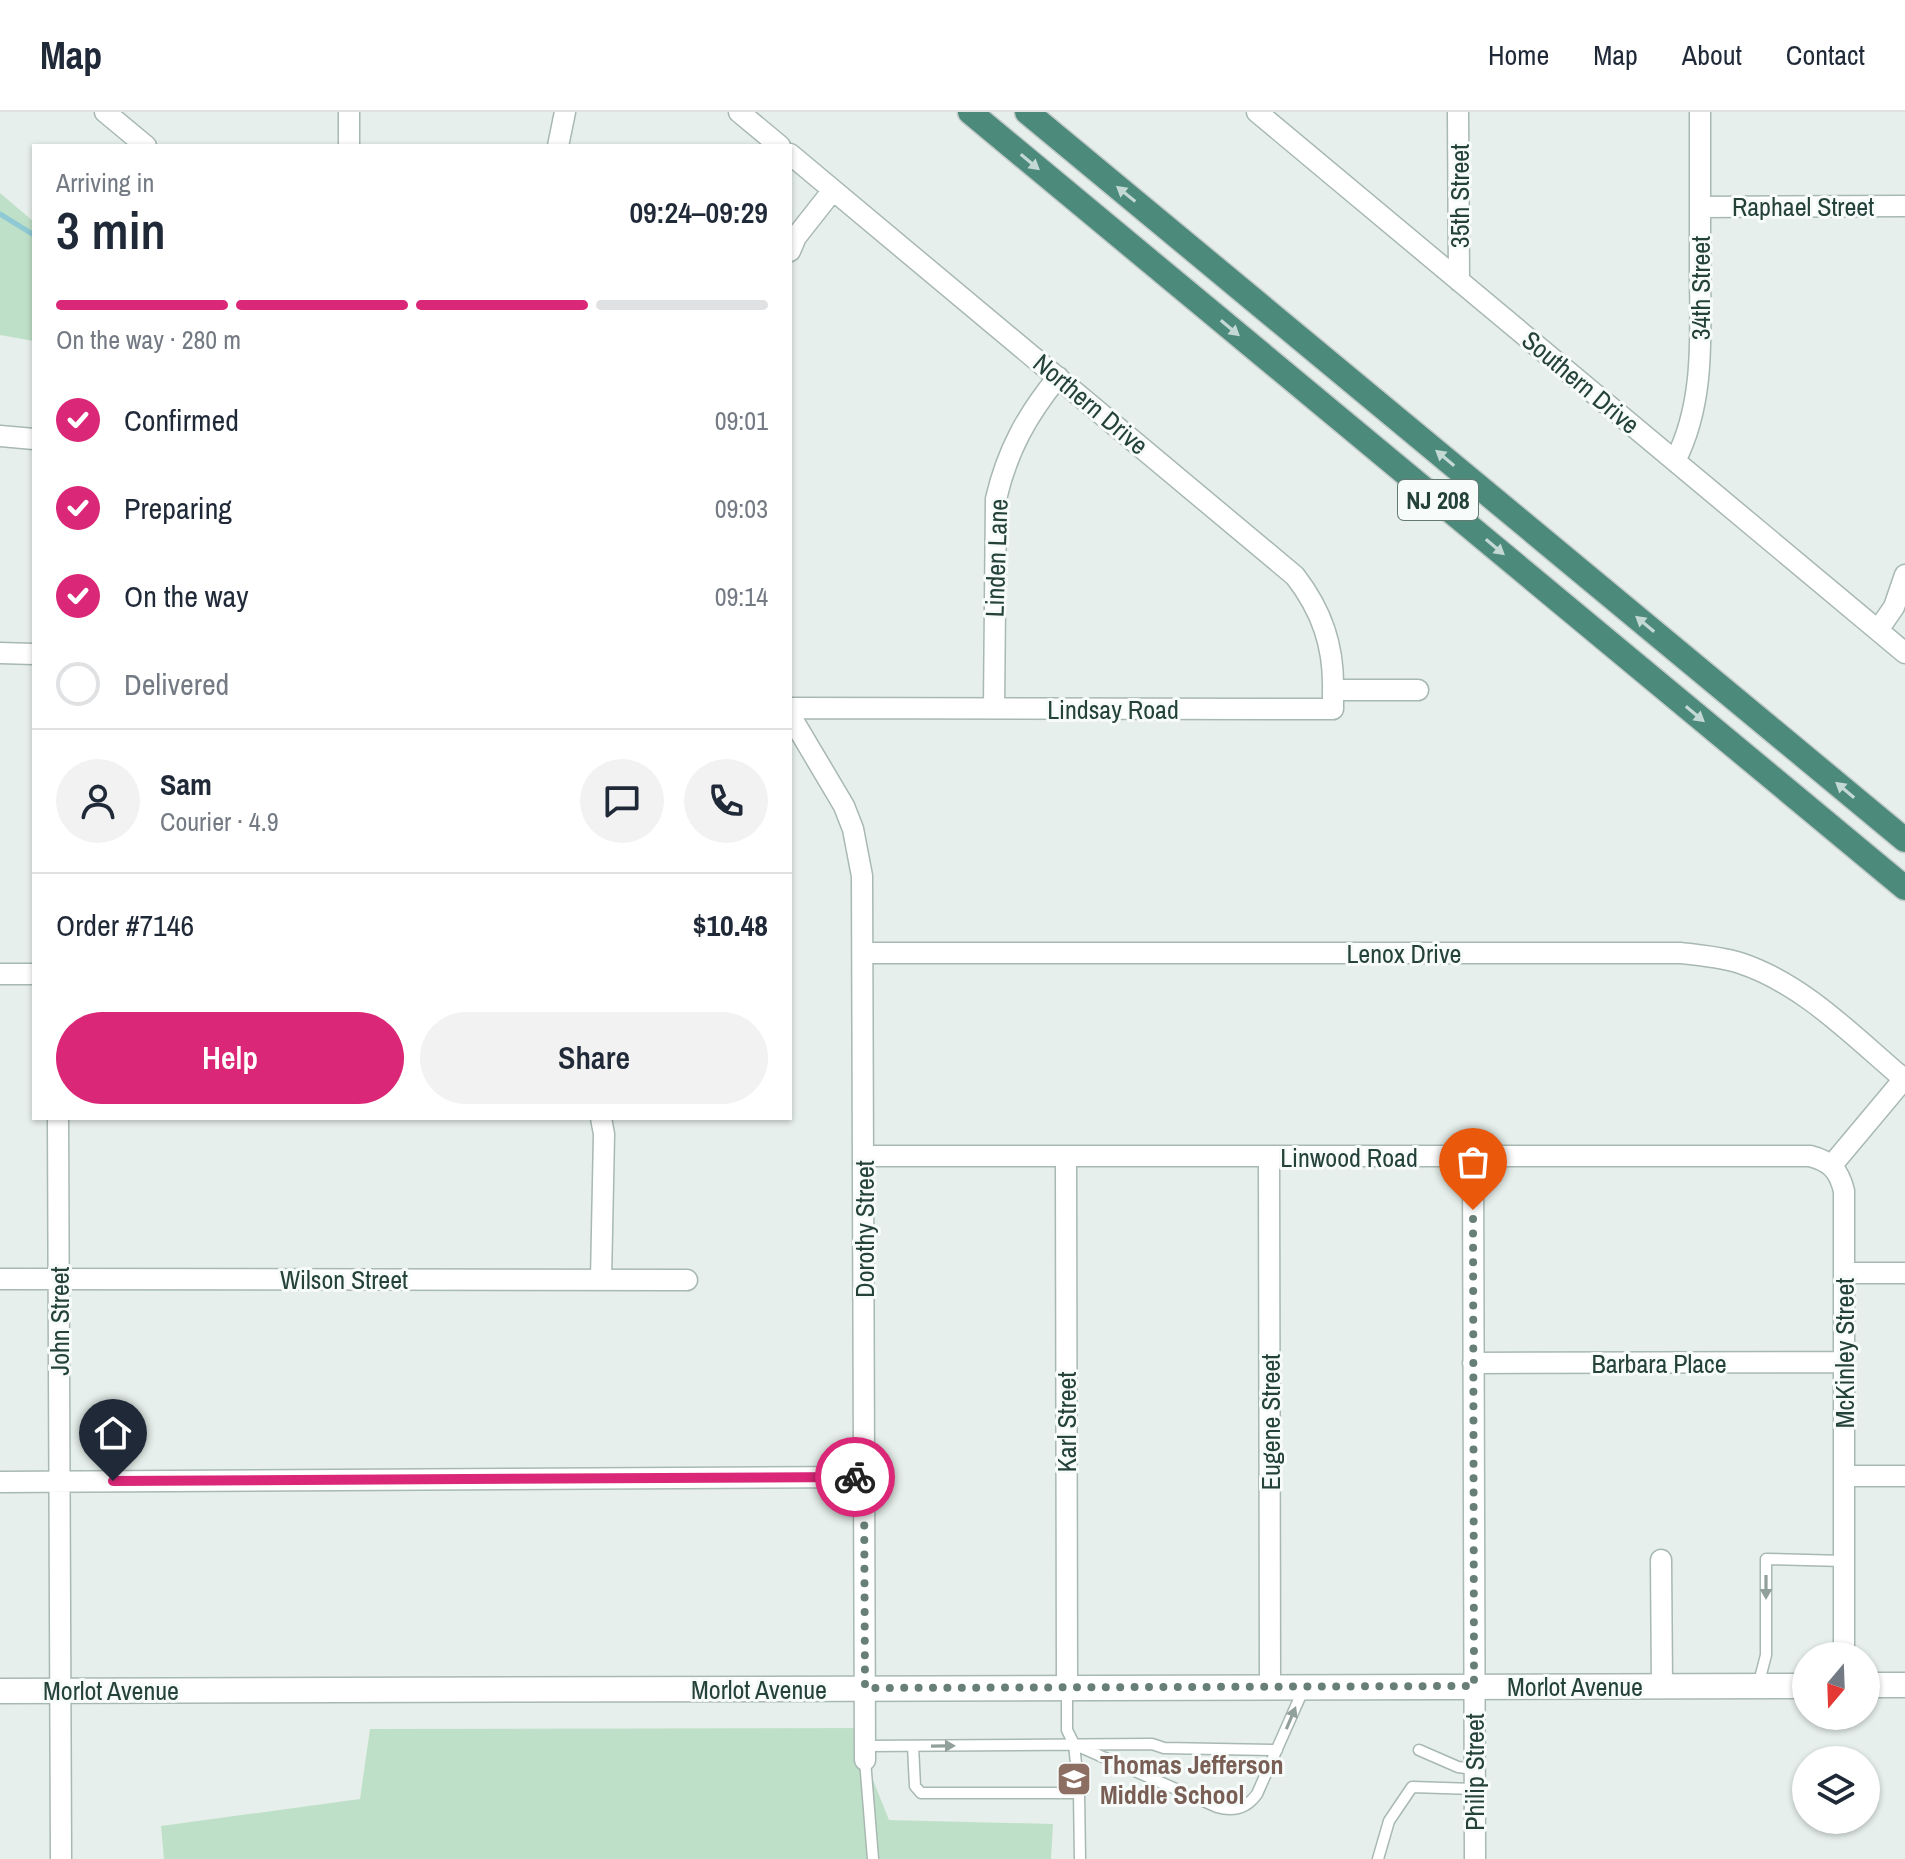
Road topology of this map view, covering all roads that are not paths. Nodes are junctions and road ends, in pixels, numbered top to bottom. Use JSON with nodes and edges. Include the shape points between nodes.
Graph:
{"nodes":[{"id":1,"x":105,"y":112,"type":"edge"},
{"id":2,"x":349,"y":112,"type":"edge"},
{"id":3,"x":565,"y":112,"type":"edge"},
{"id":4,"x":739,"y":112,"type":"edge"},
{"id":5,"x":970,"y":112,"type":"edge"},
{"id":6,"x":1027,"y":112,"type":"edge"},
{"id":7,"x":1257,"y":112,"type":"edge"},
{"id":8,"x":1458,"y":112,"type":"edge"},
{"id":9,"x":1700,"y":112,"type":"edge"},
{"id":10,"x":144,"y":144,"type":"edge"},
{"id":11,"x":349,"y":144,"type":"edge"},
{"id":12,"x":558,"y":144,"type":"edge"},
{"id":13,"x":778,"y":144,"type":"edge"},
{"id":14,"x":792,"y":156,"type":"edge"},
{"id":15,"x":833,"y":190,"type":"junction"},
{"id":16,"x":1905,"y":206,"type":"edge"},
{"id":17,"x":1700,"y":207,"type":"junction"},
{"id":18,"x":792,"y":246,"type":"edge"},
{"id":19,"x":1459,"y":281,"type":"junction"},
{"id":20,"x":1058,"y":377,"type":"junction"},
{"id":21,"x":0,"y":436,"type":"edge"},
{"id":22,"x":32,"y":439,"type":"edge"},
{"id":23,"x":1675,"y":461,"type":"junction"},
{"id":24,"x":1905,"y":575,"type":"edge"},
{"id":25,"x":1878,"y":630,"type":"junction"},
{"id":26,"x":0,"y":653,"type":"edge"},
{"id":27,"x":1905,"y":653,"type":"edge"},
{"id":28,"x":32,"y":654,"type":"edge"},
{"id":29,"x":1333,"y":690,"type":"junction"},
{"id":30,"x":1418,"y":690,"type":"dead end"},
{"id":31,"x":792,"y":708,"type":"edge"},
{"id":32,"x":994,"y":708,"type":"junction"},
{"id":33,"x":792,"y":718,"type":"edge"},
{"id":34,"x":1905,"y":840,"type":"edge"},
{"id":35,"x":1905,"y":888,"type":"edge"},
{"id":36,"x":863,"y":953,"type":"junction"},
{"id":37,"x":0,"y":974,"type":"edge"},
{"id":38,"x":32,"y":974,"type":"edge"},
{"id":39,"x":1904,"y":1079,"type":"edge"},
{"id":40,"x":58,"y":1120,"type":"edge"},
{"id":41,"x":601,"y":1120,"type":"edge"},
{"id":42,"x":864,"y":1156,"type":"junction"},
{"id":43,"x":1269,"y":1156,"type":"junction"},
{"id":44,"x":1066,"y":1157,"type":"junction"},
{"id":45,"x":1473,"y":1158,"type":"junction"},
{"id":46,"x":1832,"y":1165,"type":"junction"},
{"id":47,"x":1844,"y":1273,"type":"junction"},
{"id":48,"x":1905,"y":1273,"type":"edge"},
{"id":49,"x":59,"y":1278,"type":"junction"},
{"id":50,"x":0,"y":1279,"type":"edge"},
{"id":51,"x":601,"y":1280,"type":"junction"},
{"id":52,"x":687,"y":1280,"type":"dead end"},
{"id":53,"x":1844,"y":1362,"type":"junction"},
{"id":54,"x":1473,"y":1363,"type":"junction"},
{"id":55,"x":1844,"y":1476,"type":"junction"},
{"id":56,"x":1905,"y":1476,"type":"edge"},
{"id":57,"x":864,"y":1477,"type":"junction"},
{"id":58,"x":59,"y":1481,"type":"junction"},
{"id":59,"x":0,"y":1482,"type":"edge"},
{"id":60,"x":1661,"y":1560,"type":"dead end"},
{"id":61,"x":1844,"y":1561,"type":"junction"},
{"id":62,"x":1844,"y":1642,"type":"edge"},
{"id":63,"x":1880,"y":1685,"type":"edge"},
{"id":64,"x":1905,"y":1685,"type":"edge"},
{"id":65,"x":1474,"y":1686,"type":"junction"},
{"id":66,"x":1662,"y":1686,"type":"junction"},
{"id":67,"x":1758,"y":1686,"type":"junction"},
{"id":68,"x":1792,"y":1686,"type":"edge"},
{"id":69,"x":1270,"y":1687,"type":"junction"},
{"id":70,"x":1305,"y":1687,"type":"junction"},
{"id":71,"x":865,"y":1688,"type":"junction"},
{"id":72,"x":1067,"y":1688,"type":"junction"},
{"id":73,"x":60,"y":1690,"type":"junction"},
{"id":74,"x":0,"y":1691,"type":"edge"},
{"id":75,"x":1074,"y":1744,"type":"junction"},
{"id":76,"x":913,"y":1746,"type":"junction"},
{"id":77,"x":1277,"y":1750,"type":"junction"},
{"id":78,"x":1419,"y":1750,"type":"dead end"},
{"id":79,"x":865,"y":1753,"type":"junction"},
{"id":80,"x":1474,"y":1779,"type":"junction"},
{"id":81,"x":1079,"y":1793,"type":"junction"},
{"id":82,"x":61,"y":1859,"type":"edge"},
{"id":83,"x":873,"y":1859,"type":"edge"},
{"id":84,"x":1080,"y":1859,"type":"edge"},
{"id":85,"x":1378,"y":1859,"type":"edge"},
{"id":86,"x":1475,"y":1859,"type":"edge"}],
"edges":[{"from":1,"to":10,"type":"street"},
{"from":2,"to":11,"type":"street"},
{"from":3,"to":12,"type":"street"},
{"from":4,"to":13,"type":"street"},
{"from":5,"to":35,"type":"highway","number":"NJ 208","one_way":true},
{"from":34,"to":6,"type":"highway","number":"NJ 208","one_way":true},
{"from":7,"to":19,"type":"street","name":"Southern Drive"},
{"from":8,"to":19,"type":"street","name":"35th Street"},
{"from":9,"to":17,"type":"street","name":"34th Street"},
{"from":14,"to":15,"type":"street","name":"Northern Drive"},
{"from":15,"to":18,"type":"street"},
{"from":15,"to":20,"type":"street","name":"Northern Drive"},
{"from":16,"to":17,"type":"street","name":"Raphael Street"},
{"from":17,"to":23,"type":"street","name":"34th Street","via":[[1697,390],[1686,440]]},
{"from":19,"to":23,"type":"street","name":"Southern Drive"},
{"from":20,"to":29,"type":"street","name":"Northern Drive","via":[[1295,576],[1327,632]]},
{"from":20,"to":32,"type":"street","name":"Linden Lane","via":[[1024,422],[996,499]]},
{"from":21,"to":22,"type":"street"},
{"from":23,"to":25,"type":"street","name":"Southern Drive"},
{"from":24,"to":25,"type":"street","via":[[1894,607]]},
{"from":25,"to":27,"type":"street","name":"Southern Drive"},
{"from":26,"to":28,"type":"street"},
{"from":29,"to":30,"type":"street"},
{"from":29,"to":32,"type":"street","name":"Lindsay Road","via":[[1333,709]]},
{"from":31,"to":32,"type":"street","name":"Lindsay Road"},
{"from":33,"to":36,"type":"street","name":"Dorothy Street","via":[[853,829],[862,876]]},
{"from":36,"to":39,"type":"street","name":"Lenox Drive","via":[[1710,956],[1739,963],[1793,989]]},
{"from":36,"to":42,"type":"street","name":"Dorothy Street"},
{"from":37,"to":38,"type":"street"},
{"from":39,"to":46,"type":"street"},
{"from":40,"to":49,"type":"street","name":"John Street"},
{"from":41,"to":51,"type":"street"},
{"from":42,"to":44,"type":"street","name":"Linwood Road"},
{"from":42,"to":57,"type":"street","name":"Dorothy Street"},
{"from":43,"to":44,"type":"street","name":"Linwood Road"},
{"from":43,"to":45,"type":"street","name":"Linwood Road"},
{"from":43,"to":69,"type":"street","name":"Eugene Street"},
{"from":44,"to":72,"type":"street","name":"Karl Street"},
{"from":45,"to":46,"type":"street","name":"Linwood Road","via":[[1810,1156]]},
{"from":45,"to":54,"type":"street","name":"Philip Street"},
{"from":46,"to":47,"type":"street","name":"McKinley Street","via":[[1844,1191]]},
{"from":47,"to":48,"type":"street"},
{"from":47,"to":53,"type":"street","name":"McKinley Street"},
{"from":49,"to":50,"type":"street","name":"Wilson Street"},
{"from":49,"to":51,"type":"street","name":"Wilson Street"},
{"from":49,"to":58,"type":"street","name":"John Street"},
{"from":51,"to":52,"type":"street","name":"Wilson Street"},
{"from":53,"to":54,"type":"street","name":"Barbara Place"},
{"from":53,"to":55,"type":"street","name":"McKinley Street"},
{"from":54,"to":65,"type":"street","name":"Philip Street"},
{"from":55,"to":56,"type":"street"},
{"from":55,"to":61,"type":"street","name":"McKinley Street"},
{"from":57,"to":58,"type":"street"},
{"from":57,"to":71,"type":"street","name":"Dorothy Street"},
{"from":58,"to":59,"type":"street"},
{"from":58,"to":73,"type":"street","name":"John Street"},
{"from":60,"to":66,"type":"street"},
{"from":61,"to":62,"type":"street","name":"McKinley Street"},
{"from":61,"to":67,"type":"lane","one_way":true,"via":[[1766,1559],[1766,1655]]},
{"from":63,"to":64,"type":"street"},
{"from":65,"to":66,"type":"street","name":"Morlot Avenue"},
{"from":65,"to":70,"type":"street","name":"Morlot Avenue"},
{"from":65,"to":80,"type":"street","name":"Philip Street"},
{"from":66,"to":67,"type":"street","name":"Morlot Avenue"},
{"from":67,"to":68,"type":"street","name":"Morlot Avenue"},
{"from":69,"to":70,"type":"street","name":"Morlot Avenue"},
{"from":69,"to":72,"type":"street","name":"Morlot Avenue"},
{"from":77,"to":70,"type":"lane","one_way":true},
{"from":71,"to":72,"type":"street","name":"Morlot Avenue"},
{"from":71,"to":73,"type":"street","name":"Morlot Avenue"},
{"from":71,"to":79,"type":"street","name":"Dorothy Street"},
{"from":72,"to":75,"type":"lane","via":[[1067,1730]]},
{"from":73,"to":74,"type":"street","name":"Morlot Avenue"},
{"from":73,"to":82,"type":"street","name":"John Street"},
{"from":76,"to":75,"type":"lane","one_way":true},
{"from":75,"to":77,"type":"lane"},
{"from":75,"to":77,"type":"lane","via":[[1231,1810],[1252,1801]]},
{"from":75,"to":81,"type":"lane"},
{"from":76,"to":79,"type":"lane"},
{"from":76,"to":81,"type":"lane","via":[[915,1786],[921,1793]]},
{"from":78,"to":80,"type":"lane"},
{"from":79,"to":83,"type":"lane"},
{"from":80,"to":85,"type":"lane","via":[[1412,1787],[1389,1821]]},
{"from":80,"to":86,"type":"street","name":"Philip Street"},
{"from":81,"to":84,"type":"lane"}]}
